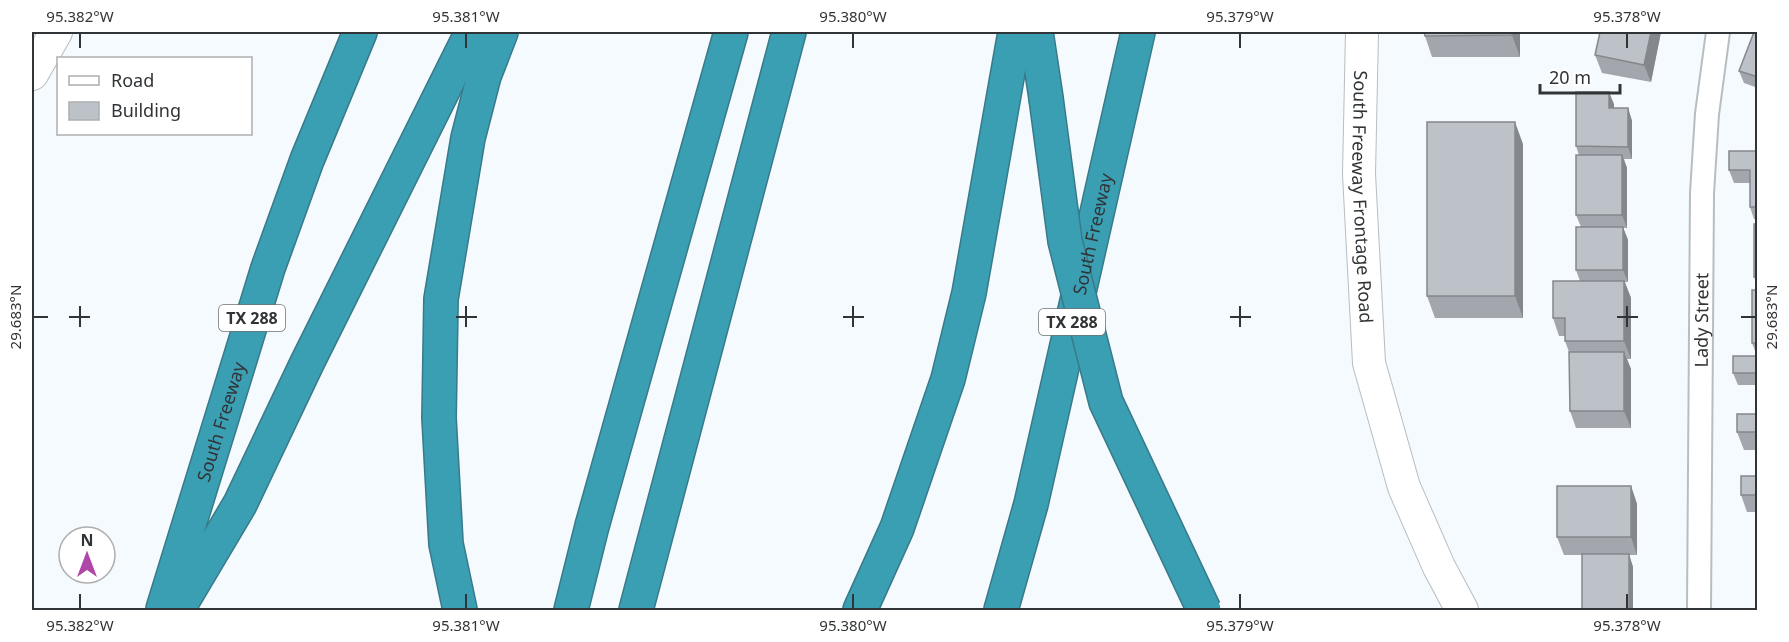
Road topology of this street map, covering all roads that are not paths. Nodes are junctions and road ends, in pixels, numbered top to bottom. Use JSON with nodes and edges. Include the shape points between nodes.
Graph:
{"nodes":[{"id":1,"x":56,"y":32,"type":"edge"},
{"id":2,"x":360,"y":32,"type":"edge"},
{"id":3,"x":472,"y":32,"type":"edge"},
{"id":4,"x":501,"y":32,"type":"edge"},
{"id":5,"x":731,"y":32,"type":"edge"},
{"id":6,"x":789,"y":32,"type":"edge"},
{"id":7,"x":1015,"y":32,"type":"edge"},
{"id":8,"x":1036,"y":32,"type":"edge"},
{"id":9,"x":1138,"y":32,"type":"edge"},
{"id":10,"x":1362,"y":32,"type":"edge"},
{"id":11,"x":1718,"y":32,"type":"edge"},
{"id":12,"x":32,"y":74,"type":"edge"},
{"id":13,"x":163,"y":610,"type":"edge"},
{"id":14,"x":177,"y":610,"type":"edge"},
{"id":15,"x":460,"y":610,"type":"edge"},
{"id":16,"x":571,"y":610,"type":"edge"},
{"id":17,"x":636,"y":610,"type":"edge"},
{"id":18,"x":860,"y":610,"type":"edge"},
{"id":19,"x":1001,"y":610,"type":"edge"},
{"id":20,"x":1204,"y":610,"type":"edge"},
{"id":21,"x":1462,"y":610,"type":"edge"},
{"id":22,"x":1699,"y":610,"type":"edge"}],
"edges":[{"from":1,"to":12,"type":"main road"},
{"from":2,"to":13,"type":"highway","name":"South Freeway","number":"TX 288","via":[[268,268]]},
{"from":3,"to":14,"type":"highway","via":[[240,504]]},
{"from":4,"to":15,"type":"highway","via":[[484,76],[468,138],[441,299],[439,418],[446,543]]},
{"from":5,"to":16,"type":"highway"},
{"from":6,"to":17,"type":"highway"},
{"from":7,"to":18,"type":"highway","via":[[969,293],[948,379],[897,528]]},
{"from":8,"to":20,"type":"highway","bridge":true,"via":[[1065,241],[1106,402]]},
{"from":9,"to":19,"type":"highway","name":"South Freeway","number":"TX 288","via":[[1031,504]]},
{"from":10,"to":21,"type":"main road","name":"South Freeway Frontage Road","via":[[1359,174],[1369,363],[1404,487]]},
{"from":11,"to":22,"type":"street","name":"Lady Street","via":[[1702,193]]}]}
